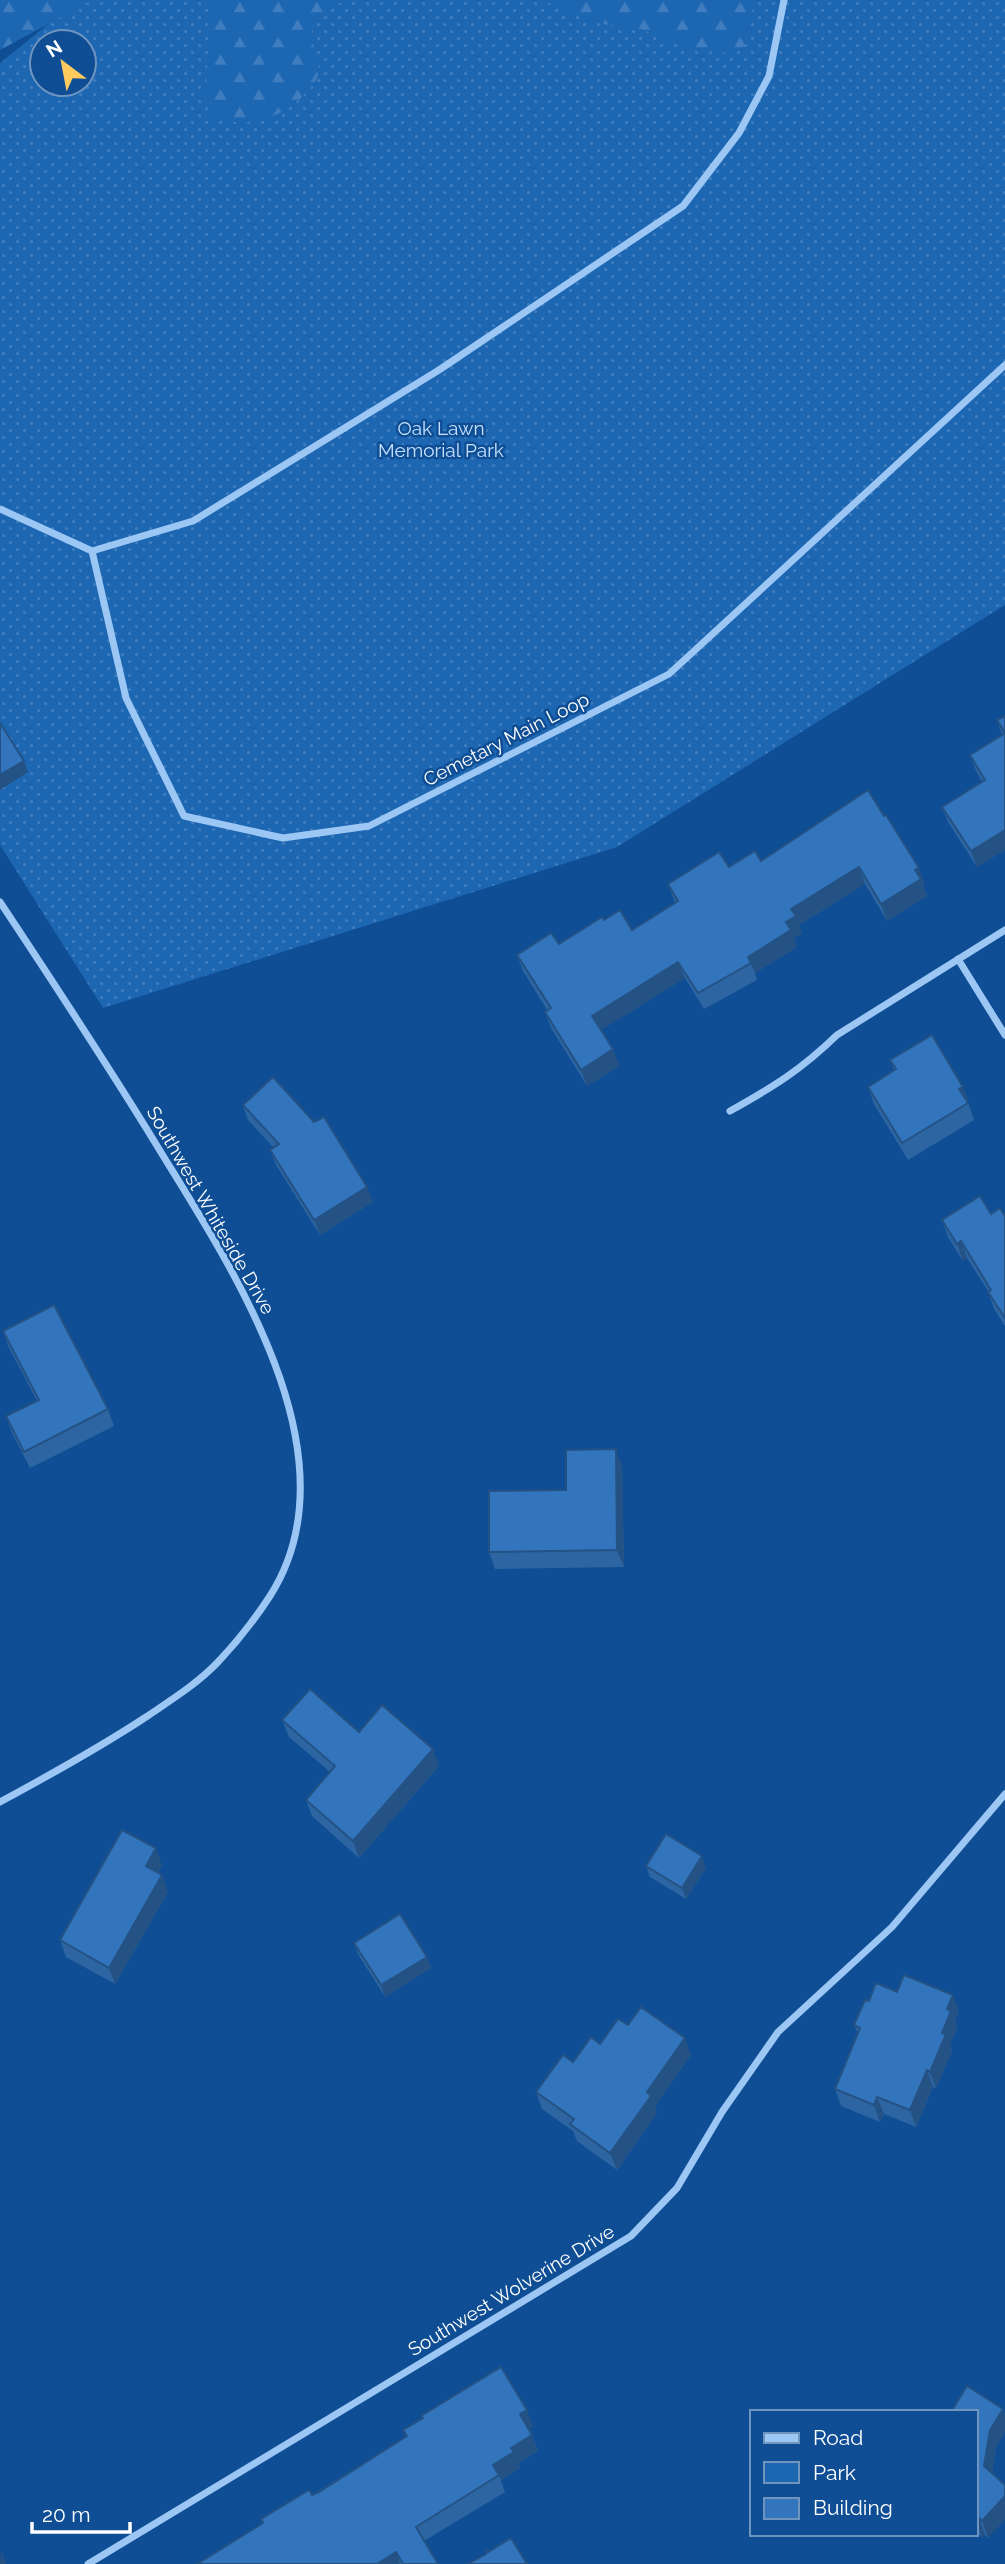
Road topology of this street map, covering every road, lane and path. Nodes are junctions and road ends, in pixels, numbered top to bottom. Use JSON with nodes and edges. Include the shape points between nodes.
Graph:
{"nodes":[{"id":1,"x":784,"y":0,"type":"edge"},
{"id":2,"x":1005,"y":365,"type":"edge"},
{"id":3,"x":0,"y":509,"type":"edge"},
{"id":4,"x":92,"y":551,"type":"junction"},
{"id":5,"x":0,"y":902,"type":"edge"},
{"id":6,"x":1005,"y":930,"type":"edge"},
{"id":7,"x":958,"y":959,"type":"junction"},
{"id":8,"x":1005,"y":1035,"type":"edge"},
{"id":9,"x":730,"y":1111,"type":"dead end"},
{"id":10,"x":1005,"y":1794,"type":"edge"},
{"id":11,"x":0,"y":1802,"type":"edge"},
{"id":12,"x":88,"y":2564,"type":"edge"}],
"edges":[{"from":1,"to":4,"type":"street","via":[[769,76],[738,133],[683,206],[439,370],[193,520]]},
{"from":2,"to":4,"type":"street","name":"Cemetary Main Loop","via":[[669,674],[369,825],[283,838],[184,816],[125,698]]},
{"from":3,"to":4,"type":"street"},
{"from":5,"to":11,"type":"street","name":"Southwest Whiteside Drive","via":[[123,1090],[248,1301],[284,1394],[295,1435],[301,1493],[285,1567],[243,1634],[217,1664],[187,1690],[93,1752]]},
{"from":6,"to":7,"type":"street"},
{"from":7,"to":8,"type":"street"},
{"from":7,"to":9,"type":"street","via":[[837,1035],[785,1080]]},
{"from":10,"to":12,"type":"street","name":"Southwest Wolverine Drive","via":[[892,1927],[778,2032],[722,2112],[677,2188],[631,2236]]}]}
